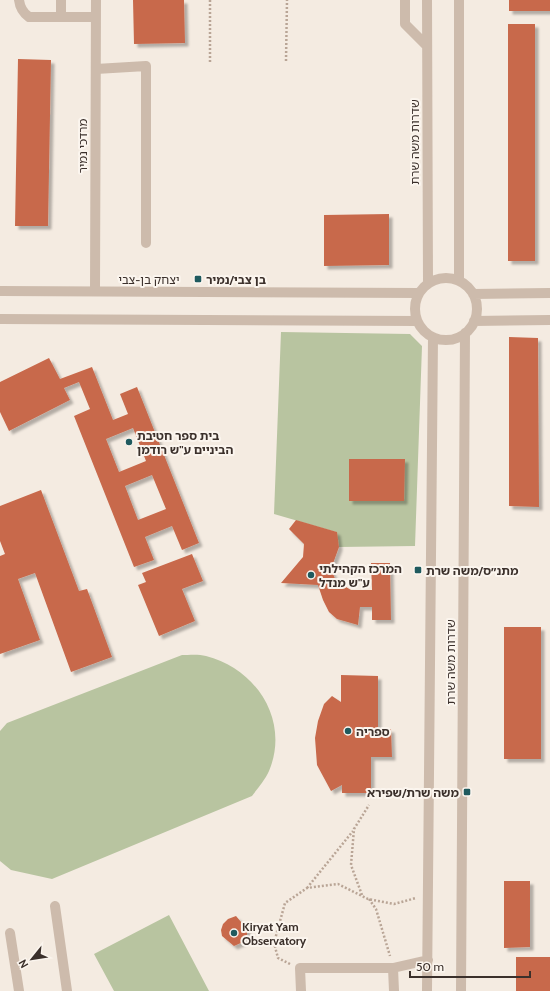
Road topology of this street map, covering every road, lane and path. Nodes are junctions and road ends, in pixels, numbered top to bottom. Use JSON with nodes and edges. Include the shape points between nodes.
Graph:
{"nodes":[{"id":1,"x":19,"y":0,"type":"edge"},
{"id":2,"x":61,"y":0,"type":"edge"},
{"id":3,"x":96,"y":0,"type":"edge"},
{"id":4,"x":210,"y":0,"type":"edge"},
{"id":5,"x":286,"y":0,"type":"edge"},
{"id":6,"x":405,"y":0,"type":"edge"},
{"id":7,"x":427,"y":0,"type":"edge"},
{"id":8,"x":459,"y":0,"type":"edge"},
{"id":9,"x":96,"y":17,"type":"junction"},
{"id":10,"x":61,"y":18,"type":"junction"},
{"id":11,"x":426,"y":46,"type":"junction"},
{"id":12,"x":286,"y":61,"type":"dead end"},
{"id":13,"x":210,"y":62,"type":"dead end"},
{"id":14,"x":96,"y":69,"type":"junction"},
{"id":15,"x":146,"y":243,"type":"dead end"},
{"id":16,"x":459,"y":281,"type":"junction"},
{"id":17,"x":428,"y":283,"type":"junction"},
{"id":18,"x":0,"y":291,"type":"edge"},
{"id":19,"x":95,"y":291,"type":"junction"},
{"id":20,"x":418,"y":293,"type":"junction"},
{"id":21,"x":550,"y":293,"type":"edge"},
{"id":22,"x":473,"y":294,"type":"junction"},
{"id":23,"x":0,"y":319,"type":"edge"},
{"id":24,"x":550,"y":320,"type":"edge"},
{"id":25,"x":417,"y":321,"type":"junction"},
{"id":26,"x":474,"y":321,"type":"junction"},
{"id":27,"x":465,"y":333,"type":"junction"},
{"id":28,"x":434,"y":337,"type":"junction"},
{"id":29,"x":369,"y":805,"type":"dead end"},
{"id":30,"x":354,"y":829,"type":"junction"},
{"id":31,"x":307,"y":888,"type":"junction"},
{"id":32,"x":428,"y":895,"type":"junction"},
{"id":33,"x":362,"y":896,"type":"junction"},
{"id":34,"x":368,"y":899,"type":"junction"},
{"id":35,"x":55,"y":906,"type":"dead end"},
{"id":36,"x":10,"y":933,"type":"dead end"},
{"id":37,"x":428,"y":960,"type":"junction"},
{"id":38,"x":300,"y":968,"type":"junction"},
{"id":39,"x":393,"y":968,"type":"junction"},
{"id":40,"x":18,"y":991,"type":"edge"},
{"id":41,"x":67,"y":991,"type":"edge"},
{"id":42,"x":301,"y":991,"type":"edge"},
{"id":43,"x":394,"y":991,"type":"edge"},
{"id":44,"x":428,"y":991,"type":"edge"},
{"id":45,"x":461,"y":991,"type":"edge"}],
"edges":[{"from":1,"to":10,"type":"street","via":[[24,14],[30,17]]},
{"from":2,"to":10,"type":"street"},
{"from":3,"to":9,"type":"street","name":"מרדכי נמיר"},
{"from":4,"to":13,"type":"path"},
{"from":5,"to":12,"type":"path"},
{"from":6,"to":11,"type":"street","via":[[404,24]]},
{"from":7,"to":11,"type":"street","name":"שדרות משה שרת"},
{"from":8,"to":16,"type":"street"},
{"from":9,"to":10,"type":"street"},
{"from":9,"to":14,"type":"street","name":"מרדכי נמיר"},
{"from":11,"to":17,"type":"street","name":"שדרות משה שרת"},
{"from":14,"to":15,"type":"street","via":[[146,66]]},
{"from":14,"to":19,"type":"street","name":"מרדכי נמיר"},
{"from":16,"to":17,"type":"street","via":[[443,278]]},
{"from":16,"to":22,"type":"street"},
{"from":17,"to":20,"type":"street"},
{"from":18,"to":19,"type":"street","name":"יצחק בן-צבי"},
{"from":19,"to":20,"type":"street","name":"יצחק בן-צבי"},
{"from":20,"to":25,"type":"street","via":[[414,307]]},
{"from":21,"to":22,"type":"street"},
{"from":22,"to":26,"type":"street","via":[[476,312]]},
{"from":23,"to":25,"type":"street"},
{"from":24,"to":26,"type":"street"},
{"from":25,"to":28,"type":"street","via":[[421,328]]},
{"from":26,"to":27,"type":"street"},
{"from":27,"to":28,"type":"street","via":[[450,339]]},
{"from":27,"to":45,"type":"street","name":"שדרות משה שרת"},
{"from":28,"to":32,"type":"street","name":"שדרות משה שרת"},
{"from":29,"to":30,"type":"path"},
{"from":30,"to":31,"type":"path"},
{"from":30,"to":33,"type":"path","via":[[351,865]]},
{"from":31,"to":33,"type":"path","via":[[338,884]]},
{"from":31,"to":38,"type":"path","via":[[285,903],[274,943],[278,958]]},
{"from":32,"to":34,"type":"path","via":[[394,904]]},
{"from":32,"to":37,"type":"street","name":"שדרות משה שרת"},
{"from":33,"to":34,"type":"path"},
{"from":34,"to":39,"type":"path","via":[[376,909],[384,931]]},
{"from":35,"to":41,"type":"street"},
{"from":36,"to":40,"type":"street"},
{"from":37,"to":39,"type":"street"},
{"from":37,"to":44,"type":"street","name":"שדרות משה שרת"},
{"from":38,"to":39,"type":"street"},
{"from":38,"to":42,"type":"street"},
{"from":39,"to":43,"type":"street"}]}
